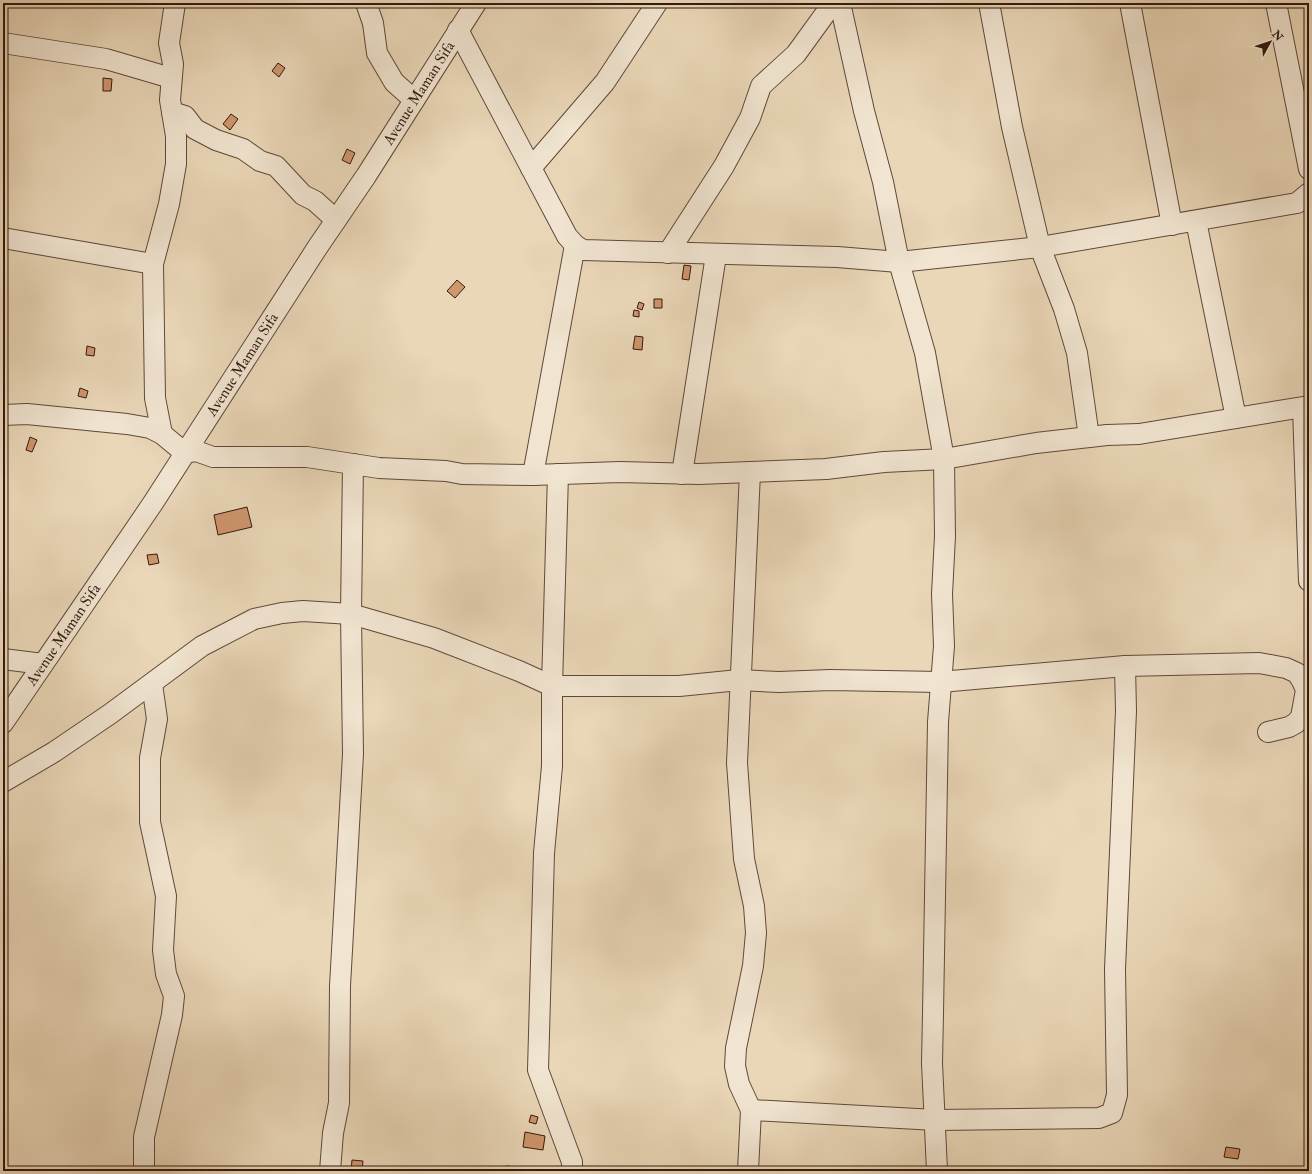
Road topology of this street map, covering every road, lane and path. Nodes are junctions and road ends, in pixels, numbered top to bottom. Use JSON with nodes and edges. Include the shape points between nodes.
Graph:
{"nodes":[{"id":1,"x":175,"y":3,"type":"edge"},
{"id":2,"x":366,"y":3,"type":"edge"},
{"id":3,"x":476,"y":3,"type":"edge"},
{"id":4,"x":657,"y":3,"type":"edge"},
{"id":5,"x":834,"y":3,"type":"edge"},
{"id":6,"x":840,"y":3,"type":"edge"},
{"id":7,"x":989,"y":3,"type":"edge"},
{"id":8,"x":1130,"y":3,"type":"edge"},
{"id":9,"x":1276,"y":3,"type":"edge"},
{"id":10,"x":458,"y":30,"type":"junction"},
{"id":11,"x":3,"y":42,"type":"edge"},
{"id":12,"x":172,"y":78,"type":"junction"},
{"id":13,"x":414,"y":100,"type":"junction"},
{"id":14,"x":172,"y":112,"type":"junction"},
{"id":15,"x":531,"y":168,"type":"junction"},
{"id":16,"x":1309,"y":169,"type":"edge"},
{"id":17,"x":1309,"y":193,"type":"edge"},
{"id":18,"x":336,"y":220,"type":"junction"},
{"id":19,"x":1196,"y":221,"type":"junction"},
{"id":20,"x":1172,"y":225,"type":"junction"},
{"id":21,"x":3,"y":238,"type":"edge"},
{"id":22,"x":575,"y":245,"type":"junction"},
{"id":23,"x":1040,"y":247,"type":"junction"},
{"id":24,"x":668,"y":254,"type":"junction"},
{"id":25,"x":716,"y":255,"type":"junction"},
{"id":26,"x":899,"y":262,"type":"junction"},
{"id":27,"x":153,"y":264,"type":"junction"},
{"id":28,"x":1306,"y":407,"type":"edge"},
{"id":29,"x":3,"y":415,"type":"edge"},
{"id":30,"x":1236,"y":418,"type":"junction"},
{"id":31,"x":162,"y":434,"type":"junction"},
{"id":32,"x":1089,"y":437,"type":"junction"},
{"id":33,"x":185,"y":453,"type":"junction"},
{"id":34,"x":944,"y":459,"type":"junction"},
{"id":35,"x":353,"y":464,"type":"junction"},
{"id":36,"x":750,"y":472,"type":"junction"},
{"id":37,"x":558,"y":474,"type":"junction"},
{"id":38,"x":682,"y":474,"type":"junction"},
{"id":39,"x":533,"y":475,"type":"junction"},
{"id":40,"x":1309,"y":581,"type":"edge"},
{"id":41,"x":351,"y":614,"type":"junction"},
{"id":42,"x":3,"y":659,"type":"edge"},
{"id":43,"x":43,"y":664,"type":"junction"},
{"id":44,"x":1125,"y":666,"type":"junction"},
{"id":45,"x":739,"y":680,"type":"junction"},
{"id":46,"x":940,"y":682,"type":"junction"},
{"id":47,"x":152,"y":684,"type":"junction"},
{"id":48,"x":552,"y":686,"type":"junction"},
{"id":49,"x":3,"y":723,"type":"edge"},
{"id":50,"x":1268,"y":732,"type":"dead end"},
{"id":51,"x":3,"y":782,"type":"edge"},
{"id":52,"x":750,"y":1110,"type":"junction"},
{"id":53,"x":936,"y":1120,"type":"junction"},
{"id":54,"x":144,"y":1171,"type":"edge"},
{"id":55,"x":330,"y":1171,"type":"edge"},
{"id":56,"x":572,"y":1171,"type":"edge"},
{"id":57,"x":748,"y":1171,"type":"edge"},
{"id":58,"x":937,"y":1171,"type":"edge"}],
"edges":[{"from":1,"to":12,"type":"street","via":[[169,43],[173,64]]},
{"from":2,"to":13,"type":"street","via":[[373,23],[377,53],[394,82]]},
{"from":3,"to":10,"type":"street","name":"Avenue Maman Sifa"},
{"from":4,"to":15,"type":"street","via":[[605,82]]},
{"from":5,"to":24,"type":"street","via":[[796,54],[761,86],[750,118],[724,166]]},
{"from":6,"to":26,"type":"street","via":[[883,182]]},
{"from":7,"to":23,"type":"street","via":[[1012,127]]},
{"from":8,"to":20,"type":"street"},
{"from":9,"to":16,"type":"street"},
{"from":10,"to":13,"type":"street","name":"Avenue Maman Sifa"},
{"from":10,"to":15,"type":"street"},
{"from":11,"to":12,"type":"street","via":[[106,59]]},
{"from":12,"to":14,"type":"street"},
{"from":13,"to":18,"type":"street","name":"Avenue Maman Sifa"},
{"from":14,"to":18,"type":"street","via":[[185,116],[195,129],[216,140],[276,166],[303,195]]},
{"from":14,"to":27,"type":"street","via":[[176,136],[176,164],[169,204]]},
{"from":15,"to":22,"type":"street","via":[[567,236]]},
{"from":17,"to":19,"type":"street","via":[[1297,203]]},
{"from":18,"to":33,"type":"street","name":"Avenue Maman Sifa"},
{"from":19,"to":20,"type":"street"},
{"from":19,"to":30,"type":"street"},
{"from":20,"to":23,"type":"street"},
{"from":21,"to":27,"type":"street"},
{"from":22,"to":24,"type":"street","via":[[583,250]]},
{"from":22,"to":39,"type":"street"},
{"from":23,"to":26,"type":"street"},
{"from":23,"to":32,"type":"street","via":[[1064,309],[1077,353]]},
{"from":24,"to":25,"type":"street"},
{"from":25,"to":26,"type":"street","via":[[838,257]]},
{"from":25,"to":38,"type":"street"},
{"from":26,"to":34,"type":"street","via":[[925,353]]},
{"from":27,"to":31,"type":"street","via":[[154,391]]},
{"from":28,"to":30,"type":"street"},
{"from":28,"to":40,"type":"street"},
{"from":29,"to":31,"type":"street","via":[[27,414],[127,424],[150,428]]},
{"from":30,"to":32,"type":"street","via":[[1139,434]]},
{"from":31,"to":33,"type":"street"},
{"from":32,"to":34,"type":"street","via":[[1036,443]]},
{"from":33,"to":35,"type":"street","via":[[196,451],[213,458],[307,457]]},
{"from":33,"to":43,"type":"street","name":"Avenue Maman Sifa"},
{"from":34,"to":36,"type":"street","via":[[884,462],[826,469]]},
{"from":34,"to":46,"type":"street","via":[[944,646]]},
{"from":35,"to":39,"type":"street","via":[[462,474]]},
{"from":35,"to":41,"type":"street"},
{"from":36,"to":38,"type":"street"},
{"from":36,"to":45,"type":"street"},
{"from":37,"to":38,"type":"street"},
{"from":37,"to":39,"type":"street"},
{"from":37,"to":48,"type":"street"},
{"from":41,"to":47,"type":"street","via":[[303,611],[254,619],[202,646]]},
{"from":41,"to":48,"type":"street","via":[[457,646]]},
{"from":41,"to":55,"type":"street","via":[[353,754],[339,992],[339,1103],[333,1133]]},
{"from":42,"to":43,"type":"street"},
{"from":43,"to":49,"type":"street","name":"Avenue Maman Sifa"},
{"from":44,"to":46,"type":"street"},
{"from":44,"to":50,"type":"street","via":[[1259,663],[1286,668],[1297,673],[1306,690],[1301,717],[1289,727]]},
{"from":44,"to":53,"type":"street","via":[[1126,711],[1115,969],[1115,1106],[1112,1113],[1100,1118]]},
{"from":45,"to":46,"type":"street"},
{"from":45,"to":48,"type":"street","via":[[679,686]]},
{"from":45,"to":52,"type":"street","via":[[737,763],[744,859],[754,906],[756,933],[753,966],[736,1048],[735,1066],[739,1084]]},
{"from":46,"to":53,"type":"street","via":[[937,729],[932,1063]]},
{"from":47,"to":51,"type":"street","via":[[54,752]]},
{"from":47,"to":54,"type":"street","via":[[157,719],[150,758],[150,822],[166,896],[163,950],[166,974],[174,996],[144,1137]]},
{"from":48,"to":56,"type":"street","via":[[552,766],[544,853],[538,1070],[572,1162]]},
{"from":52,"to":53,"type":"street"},
{"from":52,"to":57,"type":"street"},
{"from":53,"to":58,"type":"street"}]}
